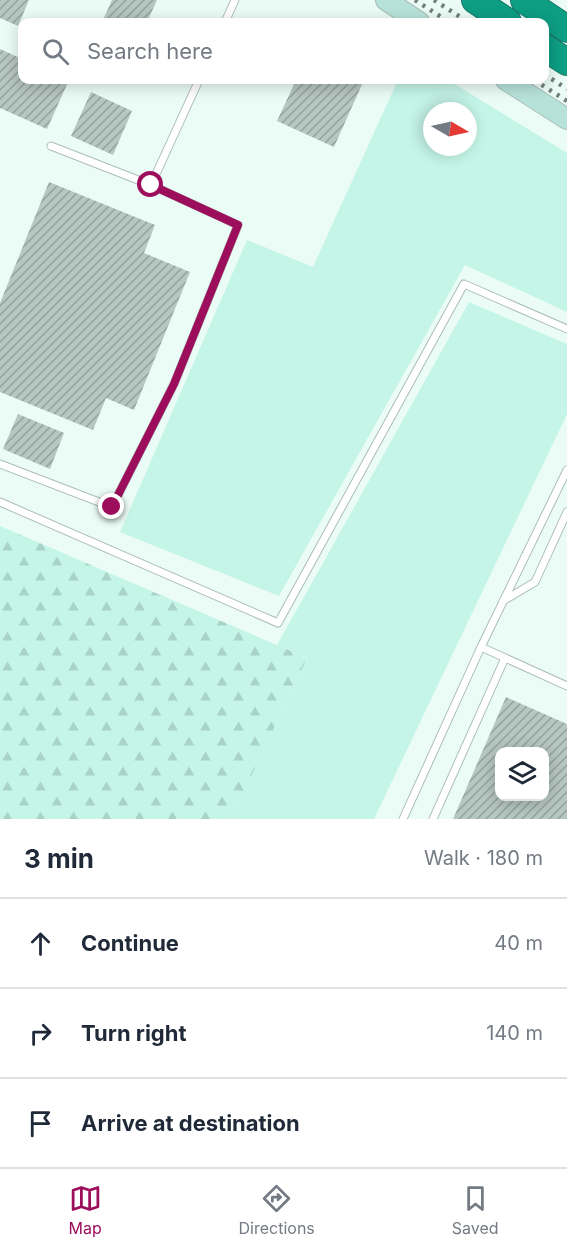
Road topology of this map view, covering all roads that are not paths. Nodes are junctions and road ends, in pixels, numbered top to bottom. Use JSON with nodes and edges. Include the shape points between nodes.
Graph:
{"nodes":[{"id":1,"x":235,"y":0,"type":"edge"},
{"id":2,"x":386,"y":0,"type":"edge"},
{"id":3,"x":475,"y":0,"type":"edge"},
{"id":4,"x":524,"y":0,"type":"edge"},
{"id":5,"x":227,"y":18,"type":"edge"},
{"id":6,"x":413,"y":18,"type":"edge"},
{"id":7,"x":502,"y":18,"type":"edge"},
{"id":8,"x":567,"y":29,"type":"edge"},
{"id":9,"x":549,"y":50,"type":"edge"},
{"id":10,"x":567,"y":62,"type":"edge"},
{"id":11,"x":197,"y":84,"type":"edge"},
{"id":12,"x":512,"y":84,"type":"edge"},
{"id":13,"x":567,"y":119,"type":"edge"},
{"id":14,"x":51,"y":146,"type":"dead end"},
{"id":15,"x":151,"y":185,"type":"junction"},
{"id":16,"x":567,"y":329,"type":"edge"},
{"id":17,"x":0,"y":464,"type":"edge"},
{"id":18,"x":567,"y":470,"type":"edge"},
{"id":19,"x":0,"y":502,"type":"edge"},
{"id":20,"x":567,"y":512,"type":"edge"},
{"id":21,"x":503,"y":601,"type":"junction"},
{"id":22,"x":481,"y":647,"type":"junction"},
{"id":23,"x":505,"y":658,"type":"junction"},
{"id":24,"x":567,"y":686,"type":"edge"},
{"id":25,"x":403,"y":819,"type":"edge"},
{"id":26,"x":433,"y":819,"type":"edge"}],
"edges":[{"from":1,"to":5,"type":"lane"},
{"from":2,"to":6,"type":"main road"},
{"from":3,"to":7,"type":"highway"},
{"from":4,"to":8,"type":"highway"},
{"from":9,"to":10,"type":"highway"},
{"from":11,"to":15,"type":"lane"},
{"from":12,"to":13,"type":"main road"},
{"from":14,"to":15,"type":"lane"},
{"from":15,"to":17,"type":"lane","via":[[238,225],[174,384],[112,507]]},
{"from":16,"to":19,"type":"lane","via":[[464,284],[278,623]]},
{"from":18,"to":21,"type":"lane"},
{"from":20,"to":21,"type":"lane","via":[[535,582]]},
{"from":21,"to":22,"type":"lane"},
{"from":22,"to":23,"type":"lane"},
{"from":22,"to":25,"type":"lane"},
{"from":23,"to":24,"type":"lane"},
{"from":23,"to":26,"type":"lane"}]}
